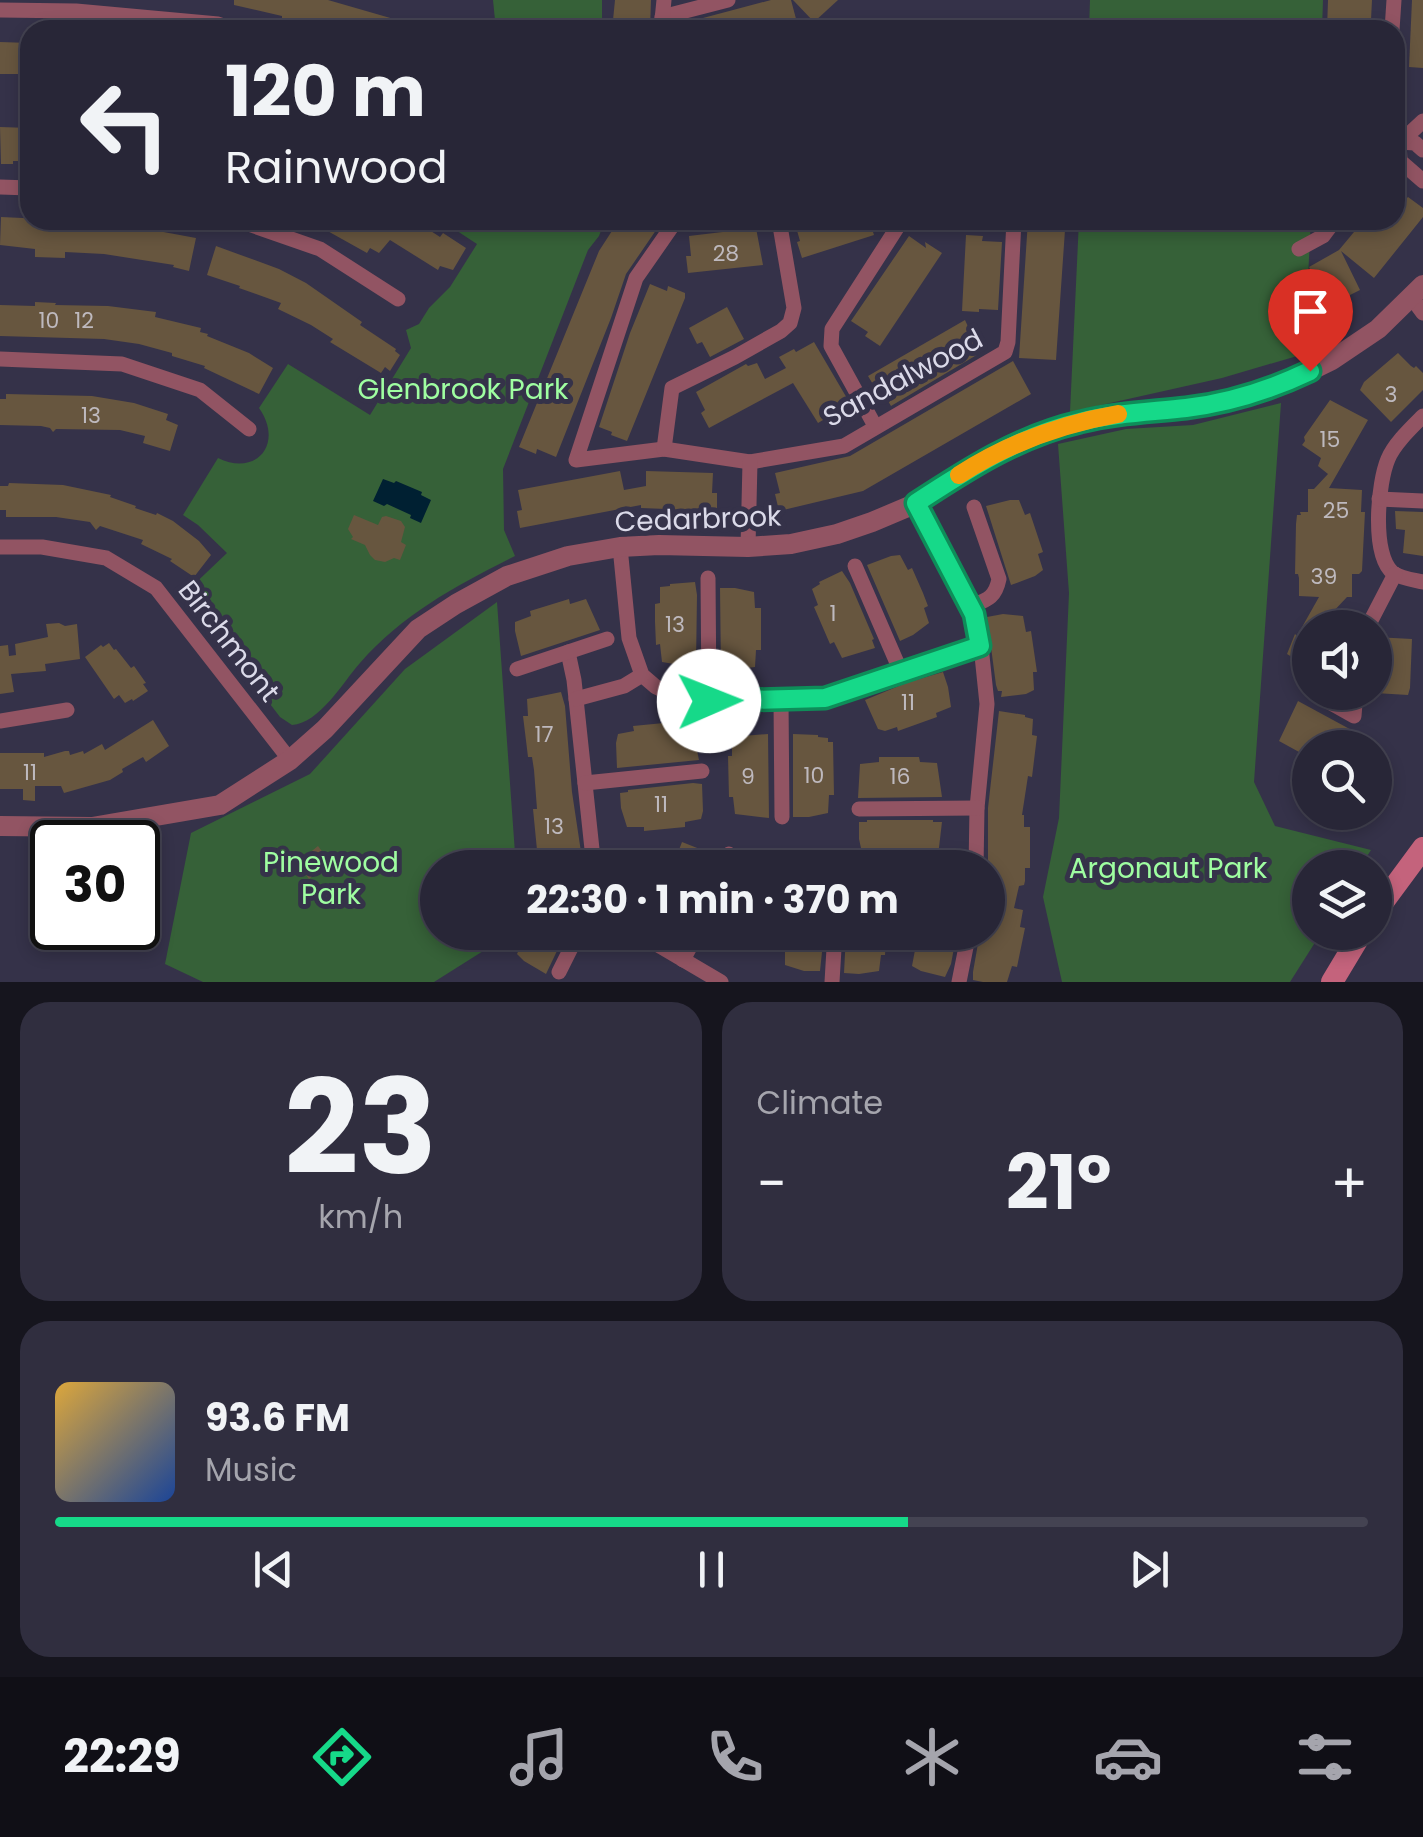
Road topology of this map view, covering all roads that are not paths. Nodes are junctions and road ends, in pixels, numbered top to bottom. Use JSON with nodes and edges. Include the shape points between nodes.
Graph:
{"nodes":[{"id":1,"x":728,"y":0,"type":"edge"},
{"id":2,"x":0,"y":10,"type":"edge"},
{"id":3,"x":174,"y":20,"type":"edge"},
{"id":4,"x":672,"y":20,"type":"edge"},
{"id":5,"x":266,"y":230,"type":"edge"},
{"id":6,"x":669,"y":230,"type":"edge"},
{"id":7,"x":780,"y":230,"type":"edge"},
{"id":8,"x":896,"y":230,"type":"edge"},
{"id":9,"x":1014,"y":230,"type":"edge"},
{"id":10,"x":1327,"y":230,"type":"edge"},
{"id":11,"x":1299,"y":249,"type":"dead end"},
{"id":12,"x":1419,"y":298,"type":"edge"},
{"id":13,"x":398,"y":299,"type":"dead end"},
{"id":14,"x":0,"y":359,"type":"edge"},
{"id":15,"x":1423,"y":416,"type":"edge"},
{"id":16,"x":876,"y":426,"type":"junction"},
{"id":17,"x":249,"y":429,"type":"dead end"},
{"id":18,"x":664,"y":449,"type":"junction"},
{"id":19,"x":750,"y":462,"type":"junction"},
{"id":20,"x":1379,"y":499,"type":"junction"},
{"id":21,"x":1423,"y":501,"type":"edge"},
{"id":22,"x":916,"y":503,"type":"junction"},
{"id":23,"x":974,"y":507,"type":"dead end"},
{"id":24,"x":0,"y":547,"type":"edge"},
{"id":25,"x":620,"y":547,"type":"junction"},
{"id":26,"x":748,"y":548,"type":"junction"},
{"id":27,"x":856,"y":566,"type":"dead end"},
{"id":28,"x":1395,"y":574,"type":"junction"},
{"id":29,"x":708,"y":578,"type":"dead end"},
{"id":30,"x":1423,"y":582,"type":"edge"},
{"id":31,"x":968,"y":606,"type":"junction"},
{"id":32,"x":1377,"y":610,"type":"edge"},
{"id":33,"x":607,"y":639,"type":"dead end"},
{"id":34,"x":980,"y":646,"type":"junction"},
{"id":35,"x":568,"y":652,"type":"junction"},
{"id":36,"x":517,"y":669,"type":"dead end"},
{"id":37,"x":901,"y":672,"type":"junction"},
{"id":38,"x":642,"y":676,"type":"junction"},
{"id":39,"x":576,"y":699,"type":"junction"},
{"id":40,"x":781,"y":700,"type":"junction"},
{"id":41,"x":709,"y":701,"type":"junction"},
{"id":42,"x":67,"y":710,"type":"dead end"},
{"id":43,"x":0,"y":721,"type":"edge"},
{"id":44,"x":290,"y":760,"type":"junction"},
{"id":45,"x":702,"y":771,"type":"dead end"},
{"id":46,"x":585,"y":783,"type":"junction"},
{"id":47,"x":977,"y":808,"type":"junction"},
{"id":48,"x":859,"y":809,"type":"dead end"},
{"id":49,"x":782,"y":817,"type":"dead end"},
{"id":50,"x":0,"y":826,"type":"edge"},
{"id":51,"x":1423,"y":848,"type":"edge"},
{"id":52,"x":592,"y":850,"type":"edge"},
{"id":53,"x":976,"y":850,"type":"edge"},
{"id":54,"x":1392,"y":891,"type":"edge"},
{"id":55,"x":571,"y":950,"type":"edge"},
{"id":56,"x":666,"y":950,"type":"edge"},
{"id":57,"x":688,"y":950,"type":"edge"},
{"id":58,"x":834,"y":950,"type":"edge"},
{"id":59,"x":965,"y":950,"type":"edge"},
{"id":60,"x":1351,"y":950,"type":"edge"},
{"id":61,"x":683,"y":960,"type":"junction"},
{"id":62,"x":559,"y":972,"type":"dead end"},
{"id":63,"x":721,"y":982,"type":"edge"},
{"id":64,"x":832,"y":982,"type":"edge"},
{"id":65,"x":959,"y":982,"type":"edge"},
{"id":66,"x":1332,"y":982,"type":"edge"}],
"edges":[{"from":1,"to":4,"type":"street"},
{"from":2,"to":3,"type":"street"},
{"from":5,"to":13,"type":"street","via":[[320,249]]},
{"from":6,"to":18,"type":"street","name":"Sandalwood","via":[[636,278],[576,460]]},
{"from":7,"to":18,"type":"street","via":[[794,308],[790,322],[672,388]]},
{"from":8,"to":16,"type":"street","via":[[830,337]]},
{"from":9,"to":16,"type":"street","name":"Sandalwood","via":[[1005,352]]},
{"from":10,"to":11,"type":"street"},
{"from":12,"to":22,"type":"street","name":"Cedarbrook","via":[[1332,360],[1287,382],[1237,399],[1104,416],[1038,434]]},
{"from":14,"to":17,"type":"street","via":[[122,364],[200,390]]},
{"from":15,"to":20,"type":"street","via":[[1389,456]]},
{"from":16,"to":19,"type":"street","name":"Sandalwood","via":[[844,446]]},
{"from":18,"to":19,"type":"street","name":"Sandalwood"},
{"from":19,"to":26,"type":"street"},
{"from":20,"to":21,"type":"street"},
{"from":20,"to":28,"type":"street","via":[[1380,539]]},
{"from":22,"to":26,"type":"street","name":"Cedarbrook","via":[[837,534]]},
{"from":22,"to":31,"type":"street"},
{"from":23,"to":31,"type":"street","via":[[999,580],[988,599]]},
{"from":24,"to":44,"type":"street","name":"Birchmont","via":[[106,558],[156,588]]},
{"from":25,"to":26,"type":"street","name":"Cedarbrook"},
{"from":25,"to":38,"type":"street","via":[[629,638]]},
{"from":25,"to":44,"type":"street","name":"Cedarbrook","via":[[528,568],[456,604],[415,632]]},
{"from":27,"to":37,"type":"street"},
{"from":28,"to":30,"type":"street"},
{"from":28,"to":32,"type":"street"},
{"from":29,"to":41,"type":"street"},
{"from":31,"to":34,"type":"street"},
{"from":33,"to":35,"type":"street"},
{"from":34,"to":37,"type":"street"},
{"from":34,"to":47,"type":"street","via":[[987,704]]},
{"from":35,"to":36,"type":"street"},
{"from":35,"to":39,"type":"street"},
{"from":37,"to":40,"type":"street","via":[[825,698]]},
{"from":38,"to":39,"type":"street"},
{"from":38,"to":41,"type":"street","via":[[673,696]]},
{"from":39,"to":46,"type":"street"},
{"from":40,"to":41,"type":"street"},
{"from":40,"to":49,"type":"street"},
{"from":42,"to":43,"type":"street"},
{"from":44,"to":50,"type":"street","name":"Cedarbrook","via":[[220,805],[92,827]]},
{"from":45,"to":46,"type":"street"},
{"from":46,"to":52,"type":"street"},
{"from":47,"to":48,"type":"street"},
{"from":47,"to":53,"type":"street"},
{"from":51,"to":54,"type":"main road"},
{"from":55,"to":62,"type":"street"},
{"from":56,"to":61,"type":"street"},
{"from":57,"to":61,"type":"street"},
{"from":58,"to":64,"type":"street"},
{"from":59,"to":65,"type":"street"},
{"from":60,"to":66,"type":"main road"},
{"from":61,"to":63,"type":"street"}]}
